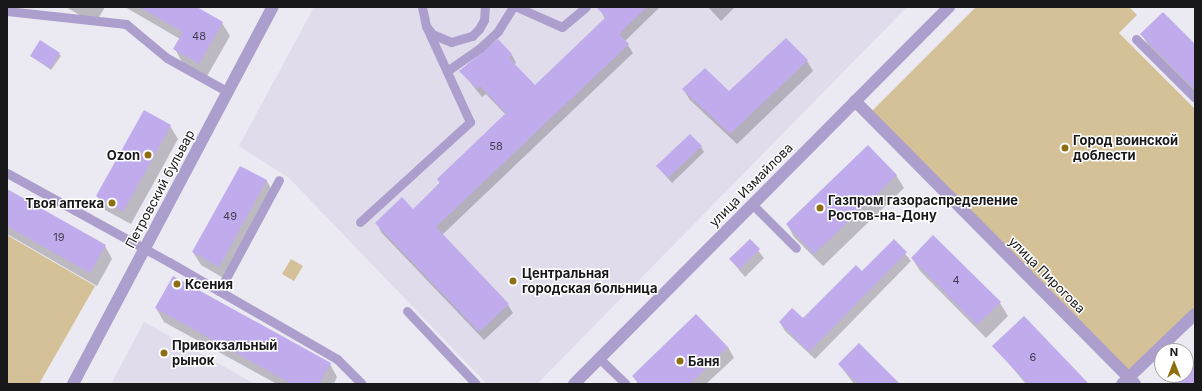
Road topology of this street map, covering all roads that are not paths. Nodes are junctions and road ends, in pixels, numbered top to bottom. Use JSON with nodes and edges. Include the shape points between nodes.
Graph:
{"nodes":[{"id":1,"x":273,"y":7,"type":"edge"},
{"id":2,"x":422,"y":7,"type":"edge"},
{"id":3,"x":485,"y":7,"type":"edge"},
{"id":4,"x":513,"y":7,"type":"edge"},
{"id":5,"x":517,"y":7,"type":"edge"},
{"id":6,"x":586,"y":7,"type":"edge"},
{"id":7,"x":949,"y":7,"type":"edge"},
{"id":8,"x":7,"y":11,"type":"edge"},
{"id":9,"x":426,"y":26,"type":"junction"},
{"id":10,"x":1136,"y":39,"type":"dead end"},
{"id":11,"x":447,"y":71,"type":"junction"},
{"id":12,"x":228,"y":92,"type":"junction"},
{"id":13,"x":1195,"y":98,"type":"edge"},
{"id":14,"x":855,"y":101,"type":"junction"},
{"id":15,"x":7,"y":173,"type":"edge"},
{"id":16,"x":279,"y":180,"type":"dead end"},
{"id":17,"x":752,"y":204,"type":"junction"},
{"id":18,"x":360,"y":222,"type":"dead end"},
{"id":19,"x":144,"y":248,"type":"junction"},
{"id":20,"x":796,"y":248,"type":"dead end"},
{"id":21,"x":219,"y":291,"type":"junction"},
{"id":22,"x":406,"y":311,"type":"dead end"},
{"id":23,"x":1195,"y":314,"type":"edge"},
{"id":24,"x":599,"y":358,"type":"junction"},
{"id":25,"x":1128,"y":382,"type":"edge"},
{"id":26,"x":73,"y":384,"type":"edge"},
{"id":27,"x":362,"y":384,"type":"edge"},
{"id":28,"x":476,"y":384,"type":"edge"},
{"id":29,"x":574,"y":384,"type":"edge"},
{"id":30,"x":626,"y":384,"type":"edge"}],
"edges":[{"from":1,"to":12,"type":"street","name":"Петровский бульвар"},
{"from":2,"to":9,"type":"lane"},
{"from":3,"to":9,"type":"lane","via":[[484,20],[479,29],[462,41],[441,40]]},
{"from":4,"to":11,"type":"lane","via":[[498,30],[480,48]]},
{"from":5,"to":6,"type":"lane","via":[[562,27]]},
{"from":7,"to":14,"type":"street","name":"улица Измайлова"},
{"from":8,"to":12,"type":"lane","via":[[126,24],[168,58]]},
{"from":9,"to":11,"type":"lane"},
{"from":10,"to":13,"type":"lane"},
{"from":11,"to":18,"type":"lane","via":[[470,122]]},
{"from":12,"to":19,"type":"street","name":"Петровский бульвар"},
{"from":14,"to":17,"type":"street","name":"улица Измайлова"},
{"from":14,"to":25,"type":"street","name":"улица Пирогова"},
{"from":15,"to":19,"type":"lane"},
{"from":16,"to":21,"type":"lane"},
{"from":17,"to":20,"type":"lane"},
{"from":17,"to":24,"type":"street","name":"улица Измайлова"},
{"from":19,"to":21,"type":"lane"},
{"from":19,"to":26,"type":"street","name":"Петровский бульвар"},
{"from":21,"to":27,"type":"lane","via":[[337,359]]},
{"from":22,"to":28,"type":"lane"},
{"from":23,"to":25,"type":"street"},
{"from":24,"to":29,"type":"street","name":"улица Измайлова"},
{"from":24,"to":30,"type":"lane"}]}
